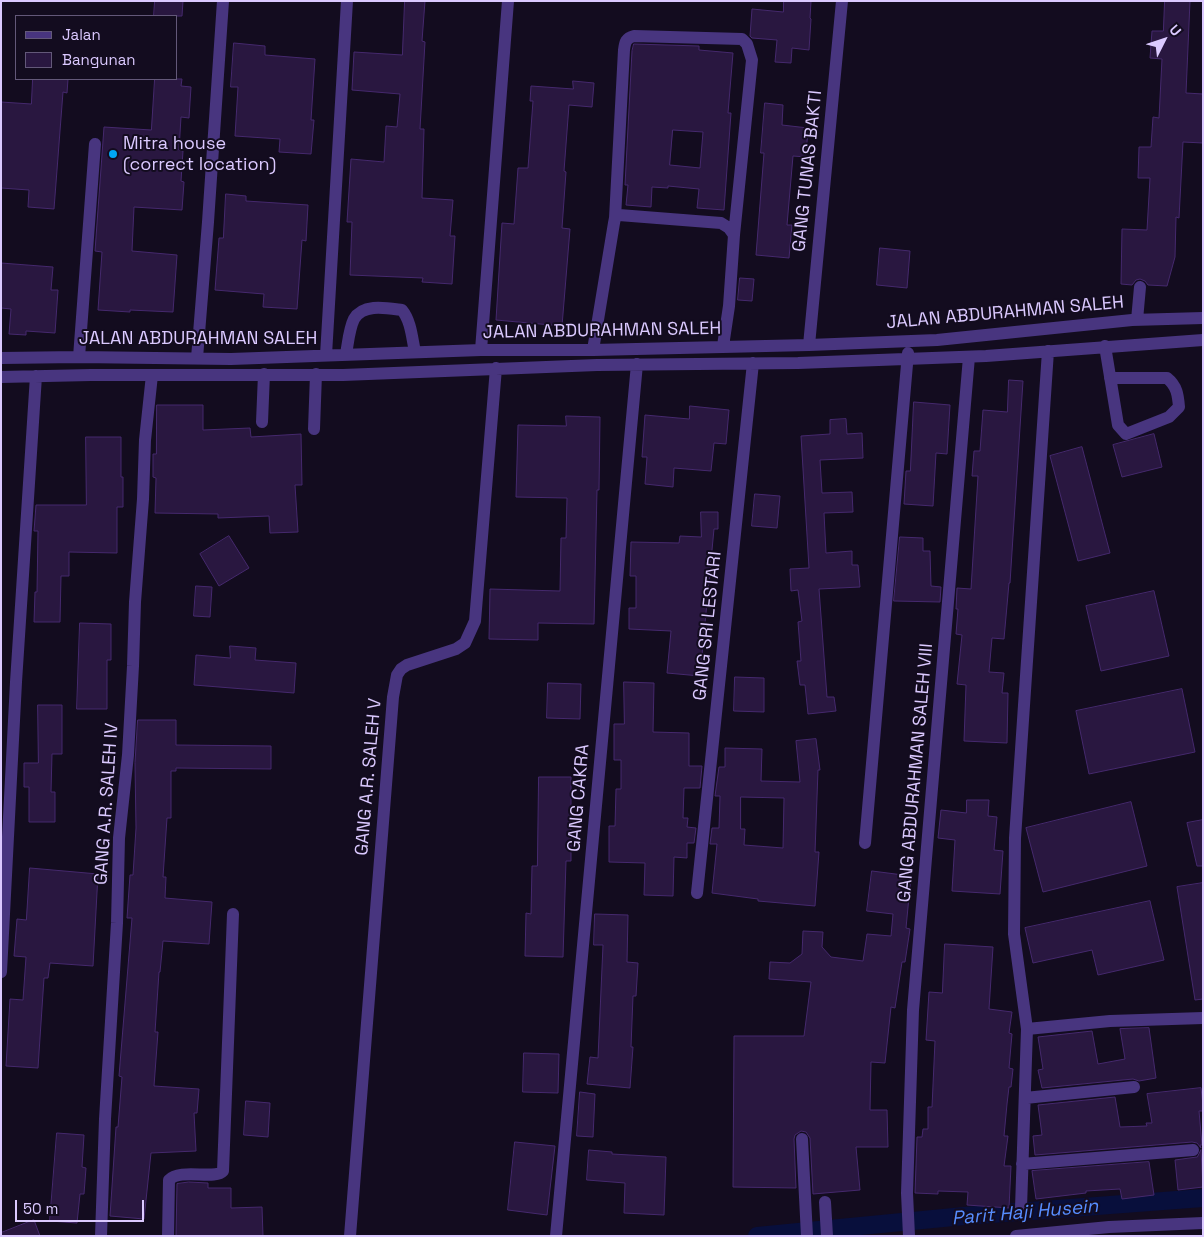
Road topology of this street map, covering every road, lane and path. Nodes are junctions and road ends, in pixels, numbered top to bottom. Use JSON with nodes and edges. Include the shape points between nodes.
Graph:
{"nodes":[{"id":1,"x":223,"y":1,"type":"edge"},
{"id":2,"x":348,"y":1,"type":"edge"},
{"id":3,"x":508,"y":1,"type":"edge"},
{"id":4,"x":842,"y":1,"type":"edge"},
{"id":5,"x":95,"y":144,"type":"dead end"},
{"id":6,"x":615,"y":218,"type":"junction"},
{"id":7,"x":734,"y":235,"type":"junction"},
{"id":8,"x":1140,"y":287,"type":"dead end"},
{"id":9,"x":1203,"y":318,"type":"edge"},
{"id":10,"x":1137,"y":320,"type":"junction"},
{"id":11,"x":908,"y":340,"type":"junction"},
{"id":12,"x":1203,"y":340,"type":"edge"},
{"id":13,"x":808,"y":345,"type":"junction"},
{"id":14,"x":723,"y":346,"type":"junction"},
{"id":15,"x":1105,"y":346,"type":"junction"},
{"id":16,"x":481,"y":350,"type":"junction"},
{"id":17,"x":592,"y":350,"type":"junction"},
{"id":18,"x":1048,"y":351,"type":"junction"},
{"id":19,"x":415,"y":352,"type":"junction"},
{"id":20,"x":346,"y":354,"type":"junction"},
{"id":21,"x":326,"y":355,"type":"junction"},
{"id":22,"x":970,"y":356,"type":"junction"},
{"id":23,"x":79,"y":357,"type":"junction"},
{"id":24,"x":1,"y":358,"type":"edge"},
{"id":25,"x":197,"y":358,"type":"junction"},
{"id":26,"x":232,"y":359,"type":"junction"},
{"id":27,"x":907,"y":359,"type":"junction"},
{"id":28,"x":753,"y":363,"type":"junction"},
{"id":29,"x":637,"y":364,"type":"junction"},
{"id":30,"x":496,"y":368,"type":"junction"},
{"id":31,"x":231,"y":374,"type":"junction"},
{"id":32,"x":264,"y":374,"type":"junction"},
{"id":33,"x":316,"y":374,"type":"junction"},
{"id":34,"x":152,"y":375,"type":"junction"},
{"id":35,"x":36,"y":376,"type":"junction"},
{"id":36,"x":1,"y":377,"type":"edge"},
{"id":37,"x":1110,"y":378,"type":"junction"},
{"id":38,"x":262,"y":422,"type":"dead end"},
{"id":39,"x":314,"y":429,"type":"dead end"},
{"id":40,"x":865,"y":843,"type":"dead end"},
{"id":41,"x":697,"y":893,"type":"dead end"},
{"id":42,"x":233,"y":914,"type":"dead end"},
{"id":43,"x":1,"y":972,"type":"edge"},
{"id":44,"x":1203,"y":1018,"type":"edge"},
{"id":45,"x":1027,"y":1029,"type":"junction"},
{"id":46,"x":1134,"y":1088,"type":"dead end"},
{"id":47,"x":1025,"y":1098,"type":"junction"},
{"id":48,"x":802,"y":1139,"type":"dead end"},
{"id":49,"x":1193,"y":1150,"type":"dead end"},
{"id":50,"x":1022,"y":1164,"type":"junction"},
{"id":51,"x":825,"y":1202,"type":"dead end"},
{"id":52,"x":1021,"y":1208,"type":"dead end"},
{"id":53,"x":1203,"y":1223,"type":"edge"},
{"id":54,"x":908,"y":1229,"type":"edge"},
{"id":55,"x":1109,"y":1231,"type":"edge"},
{"id":56,"x":1019,"y":1233,"type":"edge"},
{"id":57,"x":1052,"y":1234,"type":"edge"},
{"id":58,"x":556,"y":1235,"type":"edge"},
{"id":59,"x":101,"y":1236,"type":"edge"},
{"id":60,"x":168,"y":1236,"type":"edge"},
{"id":61,"x":350,"y":1236,"type":"edge"},
{"id":62,"x":806,"y":1236,"type":"edge"},
{"id":63,"x":827,"y":1236,"type":"edge"}],
"edges":[{"from":1,"to":25,"type":"street"},
{"from":2,"to":21,"type":"street"},
{"from":3,"to":16,"type":"street"},
{"from":4,"to":13,"type":"street","name":"GANG TUNAS BAKTI"},
{"from":5,"to":23,"type":"street"},
{"from":6,"to":7,"type":"street","via":[[619,215],[721,223]]},
{"from":6,"to":7,"type":"street","via":[[625,41],[634,36],[742,39],[752,60]]},
{"from":6,"to":17,"type":"street"},
{"from":7,"to":14,"type":"street"},
{"from":8,"to":10,"type":"street"},
{"from":9,"to":10,"type":"street","name":"JALAN ABDURAHMAN SALEH"},
{"from":10,"to":11,"type":"street","name":"JALAN ABDURAHMAN SALEH","via":[[937,340]]},
{"from":11,"to":13,"type":"street","name":"JALAN ABDURAHMAN SALEH"},
{"from":11,"to":27,"type":"street"},
{"from":12,"to":15,"type":"street","name":"JALAN ABDURAHMAN SALEH"},
{"from":13,"to":14,"type":"street","name":"JALAN ABDURAHMAN SALEH"},
{"from":14,"to":17,"type":"street","name":"JALAN ABDURAHMAN SALEH"},
{"from":15,"to":18,"type":"street","name":"JALAN ABDURAHMAN SALEH"},
{"from":15,"to":37,"type":"street"},
{"from":16,"to":17,"type":"street","name":"JALAN ABDURAHMAN SALEH"},
{"from":16,"to":19,"type":"street","name":"JALAN ABDURAHMAN SALEH"},
{"from":18,"to":22,"type":"street","name":"JALAN ABDURAHMAN SALEH"},
{"from":18,"to":45,"type":"street","via":[[1015,838],[1014,934]]},
{"from":19,"to":20,"type":"street","name":"JALAN ABDURAHMAN SALEH"},
{"from":19,"to":20,"type":"street","via":[[406,314],[402,310],[382,307],[358,314],[353,320]]},
{"from":20,"to":21,"type":"street","name":"JALAN ABDURAHMAN SALEH"},
{"from":21,"to":26,"type":"street","name":"JALAN ABDURAHMAN SALEH"},
{"from":22,"to":27,"type":"street","name":"JALAN ABDURAHMAN SALEH"},
{"from":22,"to":54,"type":"street","name":"GANG ABDURAHMAN SALEH VIII","via":[[913,1010]]},
{"from":23,"to":24,"type":"street","name":"JALAN ABDURAHMAN SALEH"},
{"from":23,"to":25,"type":"street","name":"JALAN ABDURAHMAN SALEH"},
{"from":25,"to":26,"type":"street","name":"JALAN ABDURAHMAN SALEH"},
{"from":26,"to":31,"type":"street"},
{"from":27,"to":28,"type":"street","name":"JALAN ABDURAHMAN SALEH"},
{"from":27,"to":40,"type":"street"},
{"from":28,"to":29,"type":"street","name":"JALAN ABDURAHMAN SALEH"},
{"from":28,"to":41,"type":"street","name":"GANG SRI LESTARI"},
{"from":29,"to":30,"type":"street","name":"JALAN ABDURAHMAN SALEH"},
{"from":29,"to":58,"type":"street","name":"GANG CAKRA"},
{"from":30,"to":33,"type":"street","name":"JALAN ABDURAHMAN SALEH"},
{"from":30,"to":61,"type":"street","name":"GANG A.R. SALEH V","via":[[475,621],[465,643],[456,650],[401,669],[393,697]]},
{"from":31,"to":32,"type":"street","name":"JALAN ABDURAHMAN SALEH"},
{"from":31,"to":34,"type":"street","name":"JALAN ABDURAHMAN SALEH"},
{"from":32,"to":33,"type":"street","name":"JALAN ABDURAHMAN SALEH"},
{"from":32,"to":38,"type":"street"},
{"from":33,"to":39,"type":"street"},
{"from":34,"to":35,"type":"street","name":"JALAN ABDURAHMAN SALEH"},
{"from":34,"to":59,"type":"street","name":"GANG A.R. SALEH IV","via":[[119,838]]},
{"from":35,"to":36,"type":"street","name":"JALAN ABDURAHMAN SALEH"},
{"from":35,"to":43,"type":"street"},
{"from":37,"to":37,"type":"street","via":[[1167,378],[1178,392],[1178,407],[1169,417],[1126,434],[1118,425]]},
{"from":42,"to":60,"type":"street","via":[[223,1171],[217,1175],[174,1176],[168,1180]]},
{"from":44,"to":45,"type":"street","via":[[1110,1021]]},
{"from":45,"to":47,"type":"street"},
{"from":46,"to":47,"type":"street"},
{"from":47,"to":50,"type":"street"},
{"from":48,"to":62,"type":"street"},
{"from":49,"to":50,"type":"street"},
{"from":50,"to":52,"type":"street"},
{"from":51,"to":63,"type":"street"},
{"from":53,"to":55,"type":"street"},
{"from":55,"to":57,"type":"street"},
{"from":56,"to":57,"type":"street"}]}
